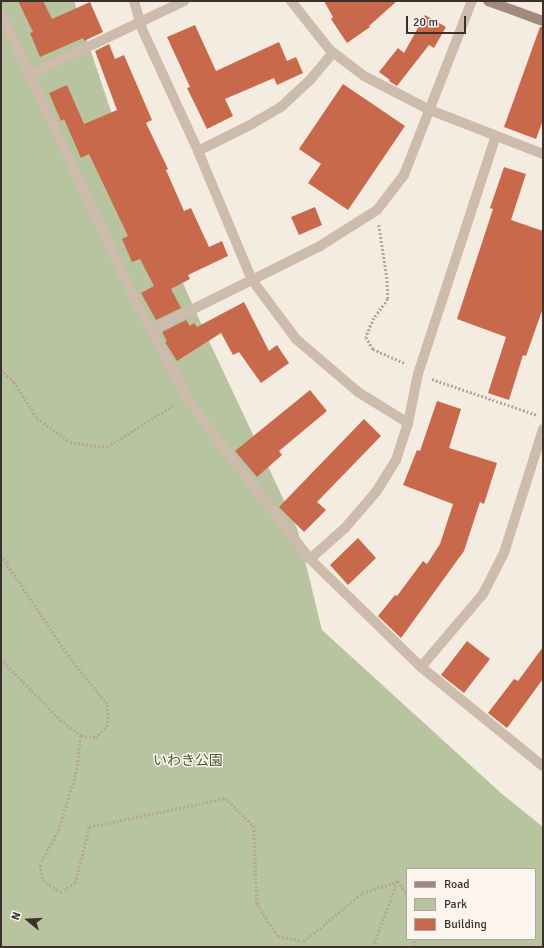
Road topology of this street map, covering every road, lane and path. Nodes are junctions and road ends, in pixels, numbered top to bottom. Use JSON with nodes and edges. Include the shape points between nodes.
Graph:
{"nodes":[{"id":1,"x":134,"y":1,"type":"edge"},
{"id":2,"x":184,"y":1,"type":"edge"},
{"id":3,"x":291,"y":1,"type":"edge"},
{"id":4,"x":472,"y":1,"type":"edge"},
{"id":5,"x":488,"y":1,"type":"edge"},
{"id":6,"x":1,"y":13,"type":"edge"},
{"id":7,"x":543,"y":21,"type":"edge"},
{"id":8,"x":140,"y":23,"type":"junction"},
{"id":9,"x":333,"y":53,"type":"junction"},
{"id":10,"x":29,"y":75,"type":"junction"},
{"id":11,"x":430,"y":110,"type":"junction"},
{"id":12,"x":496,"y":136,"type":"junction"},
{"id":13,"x":198,"y":151,"type":"junction"},
{"id":14,"x":543,"y":154,"type":"edge"},
{"id":15,"x":377,"y":210,"type":"junction"},
{"id":16,"x":252,"y":280,"type":"junction"},
{"id":17,"x":151,"y":330,"type":"junction"},
{"id":18,"x":1,"y":370,"type":"edge"},
{"id":19,"x":419,"y":371,"type":"junction"},
{"id":20,"x":187,"y":397,"type":"junction"},
{"id":21,"x":543,"y":417,"type":"edge"},
{"id":22,"x":408,"y":423,"type":"junction"},
{"id":23,"x":543,"y":429,"type":"edge"},
{"id":24,"x":1,"y":554,"type":"edge"},
{"id":25,"x":310,"y":559,"type":"junction"},
{"id":26,"x":1,"y":660,"type":"edge"},
{"id":27,"x":421,"y":667,"type":"junction"},
{"id":28,"x":81,"y":736,"type":"junction"},
{"id":29,"x":542,"y":762,"type":"edge"},
{"id":30,"x":398,"y":881,"type":"junction"},
{"id":31,"x":406,"y":893,"type":"edge"},
{"id":32,"x":373,"y":947,"type":"edge"}],
"edges":[{"from":1,"to":8,"type":"street"},
{"from":2,"to":8,"type":"street"},
{"from":3,"to":9,"type":"street"},
{"from":4,"to":11,"type":"street"},
{"from":5,"to":7,"type":"street"},
{"from":6,"to":10,"type":"street"},
{"from":8,"to":10,"type":"street"},
{"from":8,"to":13,"type":"street"},
{"from":9,"to":11,"type":"street","via":[[364,76]]},
{"from":9,"to":13,"type":"street","via":[[310,80],[282,106]]},
{"from":10,"to":17,"type":"street"},
{"from":11,"to":12,"type":"street"},
{"from":11,"to":15,"type":"street","via":[[404,175]]},
{"from":12,"to":14,"type":"street"},
{"from":12,"to":19,"type":"street"},
{"from":13,"to":16,"type":"street"},
{"from":15,"to":16,"type":"street","via":[[320,246]]},
{"from":15,"to":19,"type":"path","via":[[388,299],[374,318],[366,337],[373,349]]},
{"from":16,"to":17,"type":"street"},
{"from":16,"to":22,"type":"street","via":[[296,338],[358,392]]},
{"from":17,"to":20,"type":"street"},
{"from":18,"to":20,"type":"path","via":[[14,382],[37,418],[70,442],[107,447]]},
{"from":19,"to":21,"type":"path"},
{"from":19,"to":22,"type":"street"},
{"from":20,"to":25,"type":"street"},
{"from":22,"to":25,"type":"street","via":[[396,460],[376,492],[345,528]]},
{"from":23,"to":27,"type":"street","via":[[504,553],[483,594]]},
{"from":24,"to":28,"type":"path","via":[[72,659],[108,704],[108,725],[95,738]]},
{"from":25,"to":27,"type":"street"},
{"from":26,"to":28,"type":"path","via":[[61,721]]},
{"from":27,"to":29,"type":"street"},
{"from":28,"to":30,"type":"path","via":[[76,775],[58,832],[40,865],[43,880],[60,892],[75,883],[89,826],[225,798],[254,826],[257,904],[278,936],[304,940],[362,893]]},
{"from":30,"to":31,"type":"path"},
{"from":30,"to":32,"type":"path"}]}
